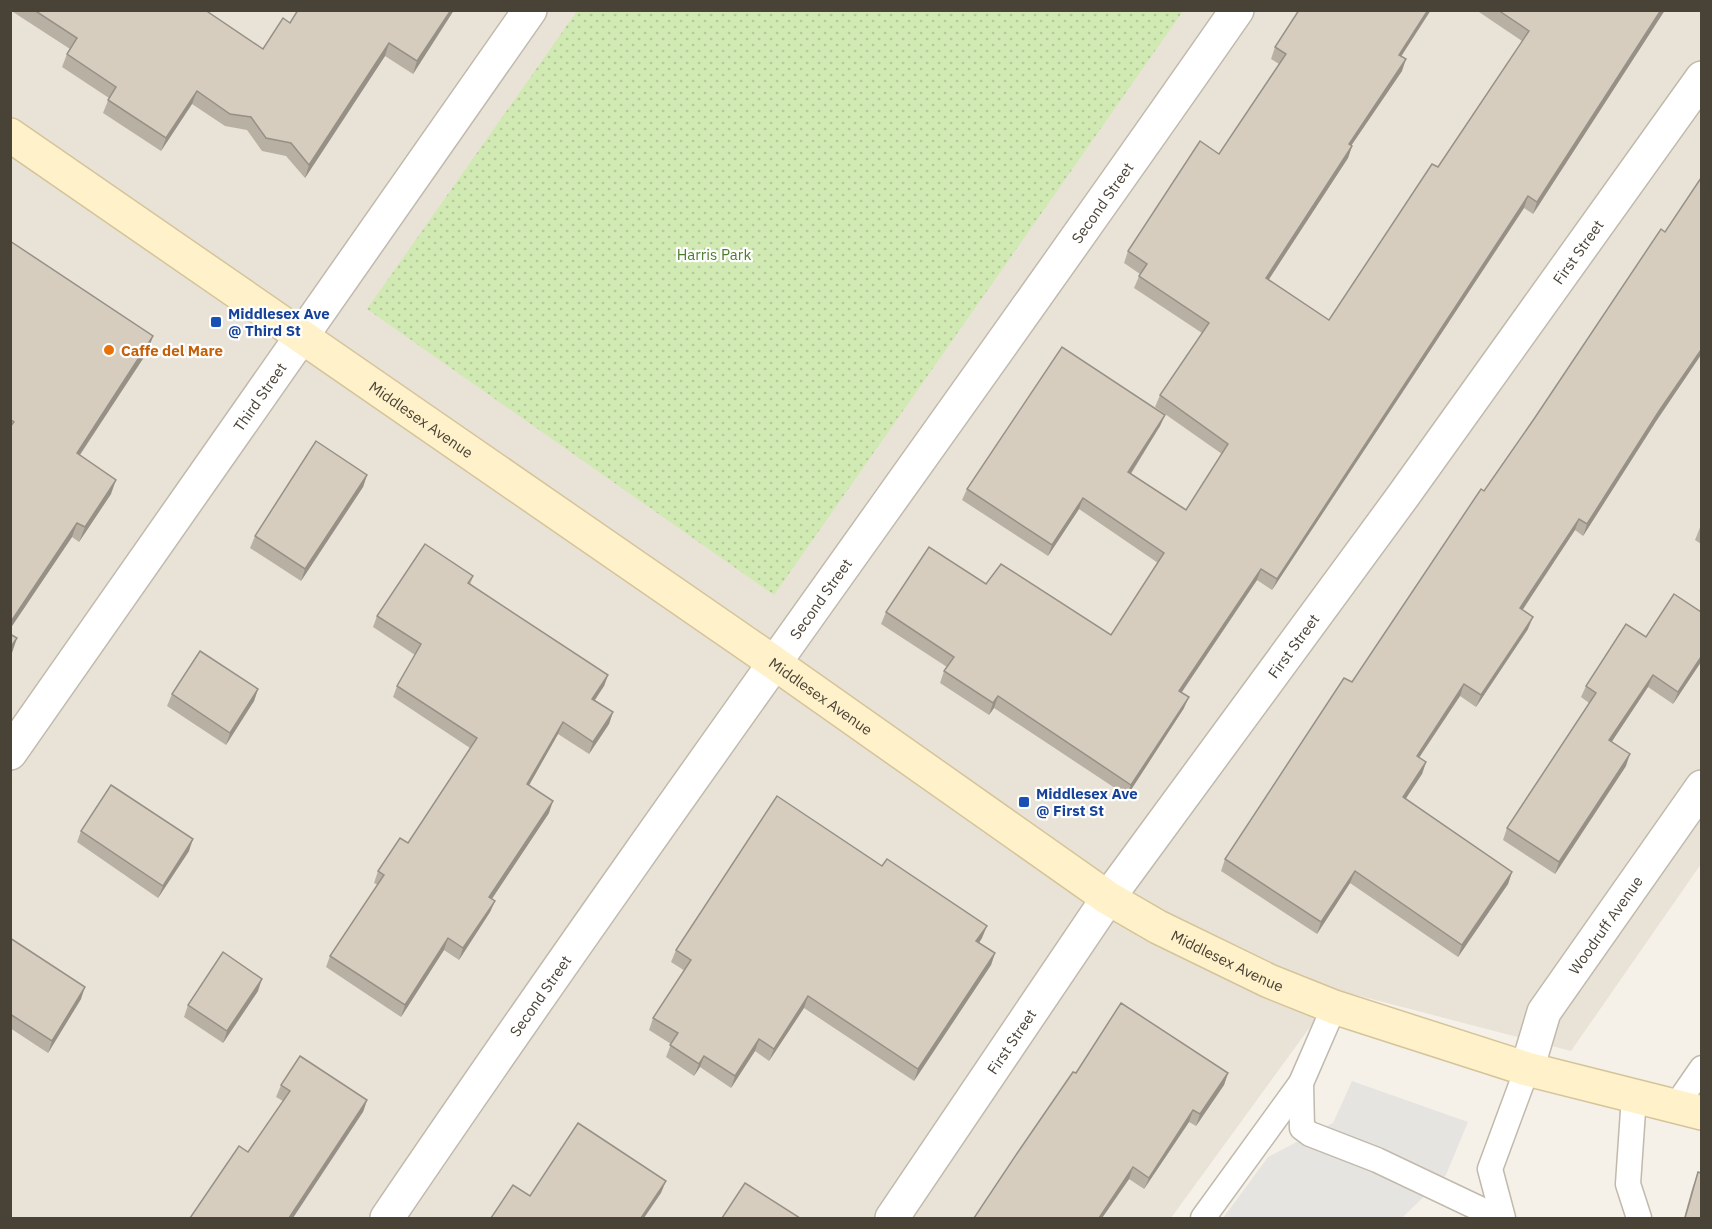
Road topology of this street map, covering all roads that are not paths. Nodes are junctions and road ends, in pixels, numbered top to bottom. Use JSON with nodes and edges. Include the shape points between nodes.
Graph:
{"nodes":[{"id":1,"x":530,"y":10,"type":"edge"},
{"id":2,"x":1237,"y":10,"type":"edge"},
{"id":3,"x":1701,"y":78,"type":"edge"},
{"id":4,"x":10,"y":135,"type":"edge"},
{"id":5,"x":301,"y":336,"type":"junction"},
{"id":6,"x":774,"y":662,"type":"junction"},
{"id":7,"x":10,"y":753,"type":"edge"},
{"id":8,"x":1701,"y":787,"type":"edge"},
{"id":9,"x":1108,"y":898,"type":"junction"},
{"id":10,"x":1334,"y":1007,"type":"junction"},
{"id":11,"x":1701,"y":1068,"type":"edge"},
{"id":12,"x":1527,"y":1069,"type":"junction"},
{"id":13,"x":1301,"y":1083,"type":"junction"},
{"id":14,"x":1634,"y":1096,"type":"junction"},
{"id":15,"x":1688,"y":1110,"type":"edge"},
{"id":16,"x":387,"y":1218,"type":"edge"},
{"id":17,"x":892,"y":1218,"type":"edge"},
{"id":18,"x":1203,"y":1218,"type":"edge"},
{"id":19,"x":1501,"y":1218,"type":"edge"},
{"id":20,"x":1639,"y":1218,"type":"edge"}],
"edges":[{"from":1,"to":5,"type":"street","name":"Third Street"},
{"from":2,"to":6,"type":"street","name":"Second Street"},
{"from":3,"to":9,"type":"street","name":"First Street","via":[[1403,496]]},
{"from":4,"to":5,"type":"main road","name":"Middlesex Avenue"},
{"from":5,"to":6,"type":"main road","name":"Middlesex Avenue"},
{"from":5,"to":7,"type":"street","name":"Third Street"},
{"from":6,"to":9,"type":"main road","name":"Middlesex Avenue"},
{"from":6,"to":16,"type":"street","name":"Second Street"},
{"from":8,"to":12,"type":"street","name":"Woodruff Avenue","via":[[1545,1012]]},
{"from":9,"to":10,"type":"main road","name":"Middlesex Avenue","via":[[1269,981]]},
{"from":9,"to":17,"type":"street","name":"First Street"},
{"from":10,"to":12,"type":"main road","name":"Middlesex Avenue"},
{"from":10,"to":13,"type":"lane"},
{"from":11,"to":15,"type":"lane"},
{"from":12,"to":14,"type":"main road","name":"Middlesex Avenue"},
{"from":12,"to":19,"type":"lane","via":[[1490,1169]]},
{"from":13,"to":18,"type":"lane"},
{"from":13,"to":19,"type":"lane","via":[[1302,1128],[1310,1134],[1377,1160]]},
{"from":14,"to":15,"type":"main road","name":"Middlesex Avenue"},
{"from":14,"to":20,"type":"lane","via":[[1628,1184]]}]}
